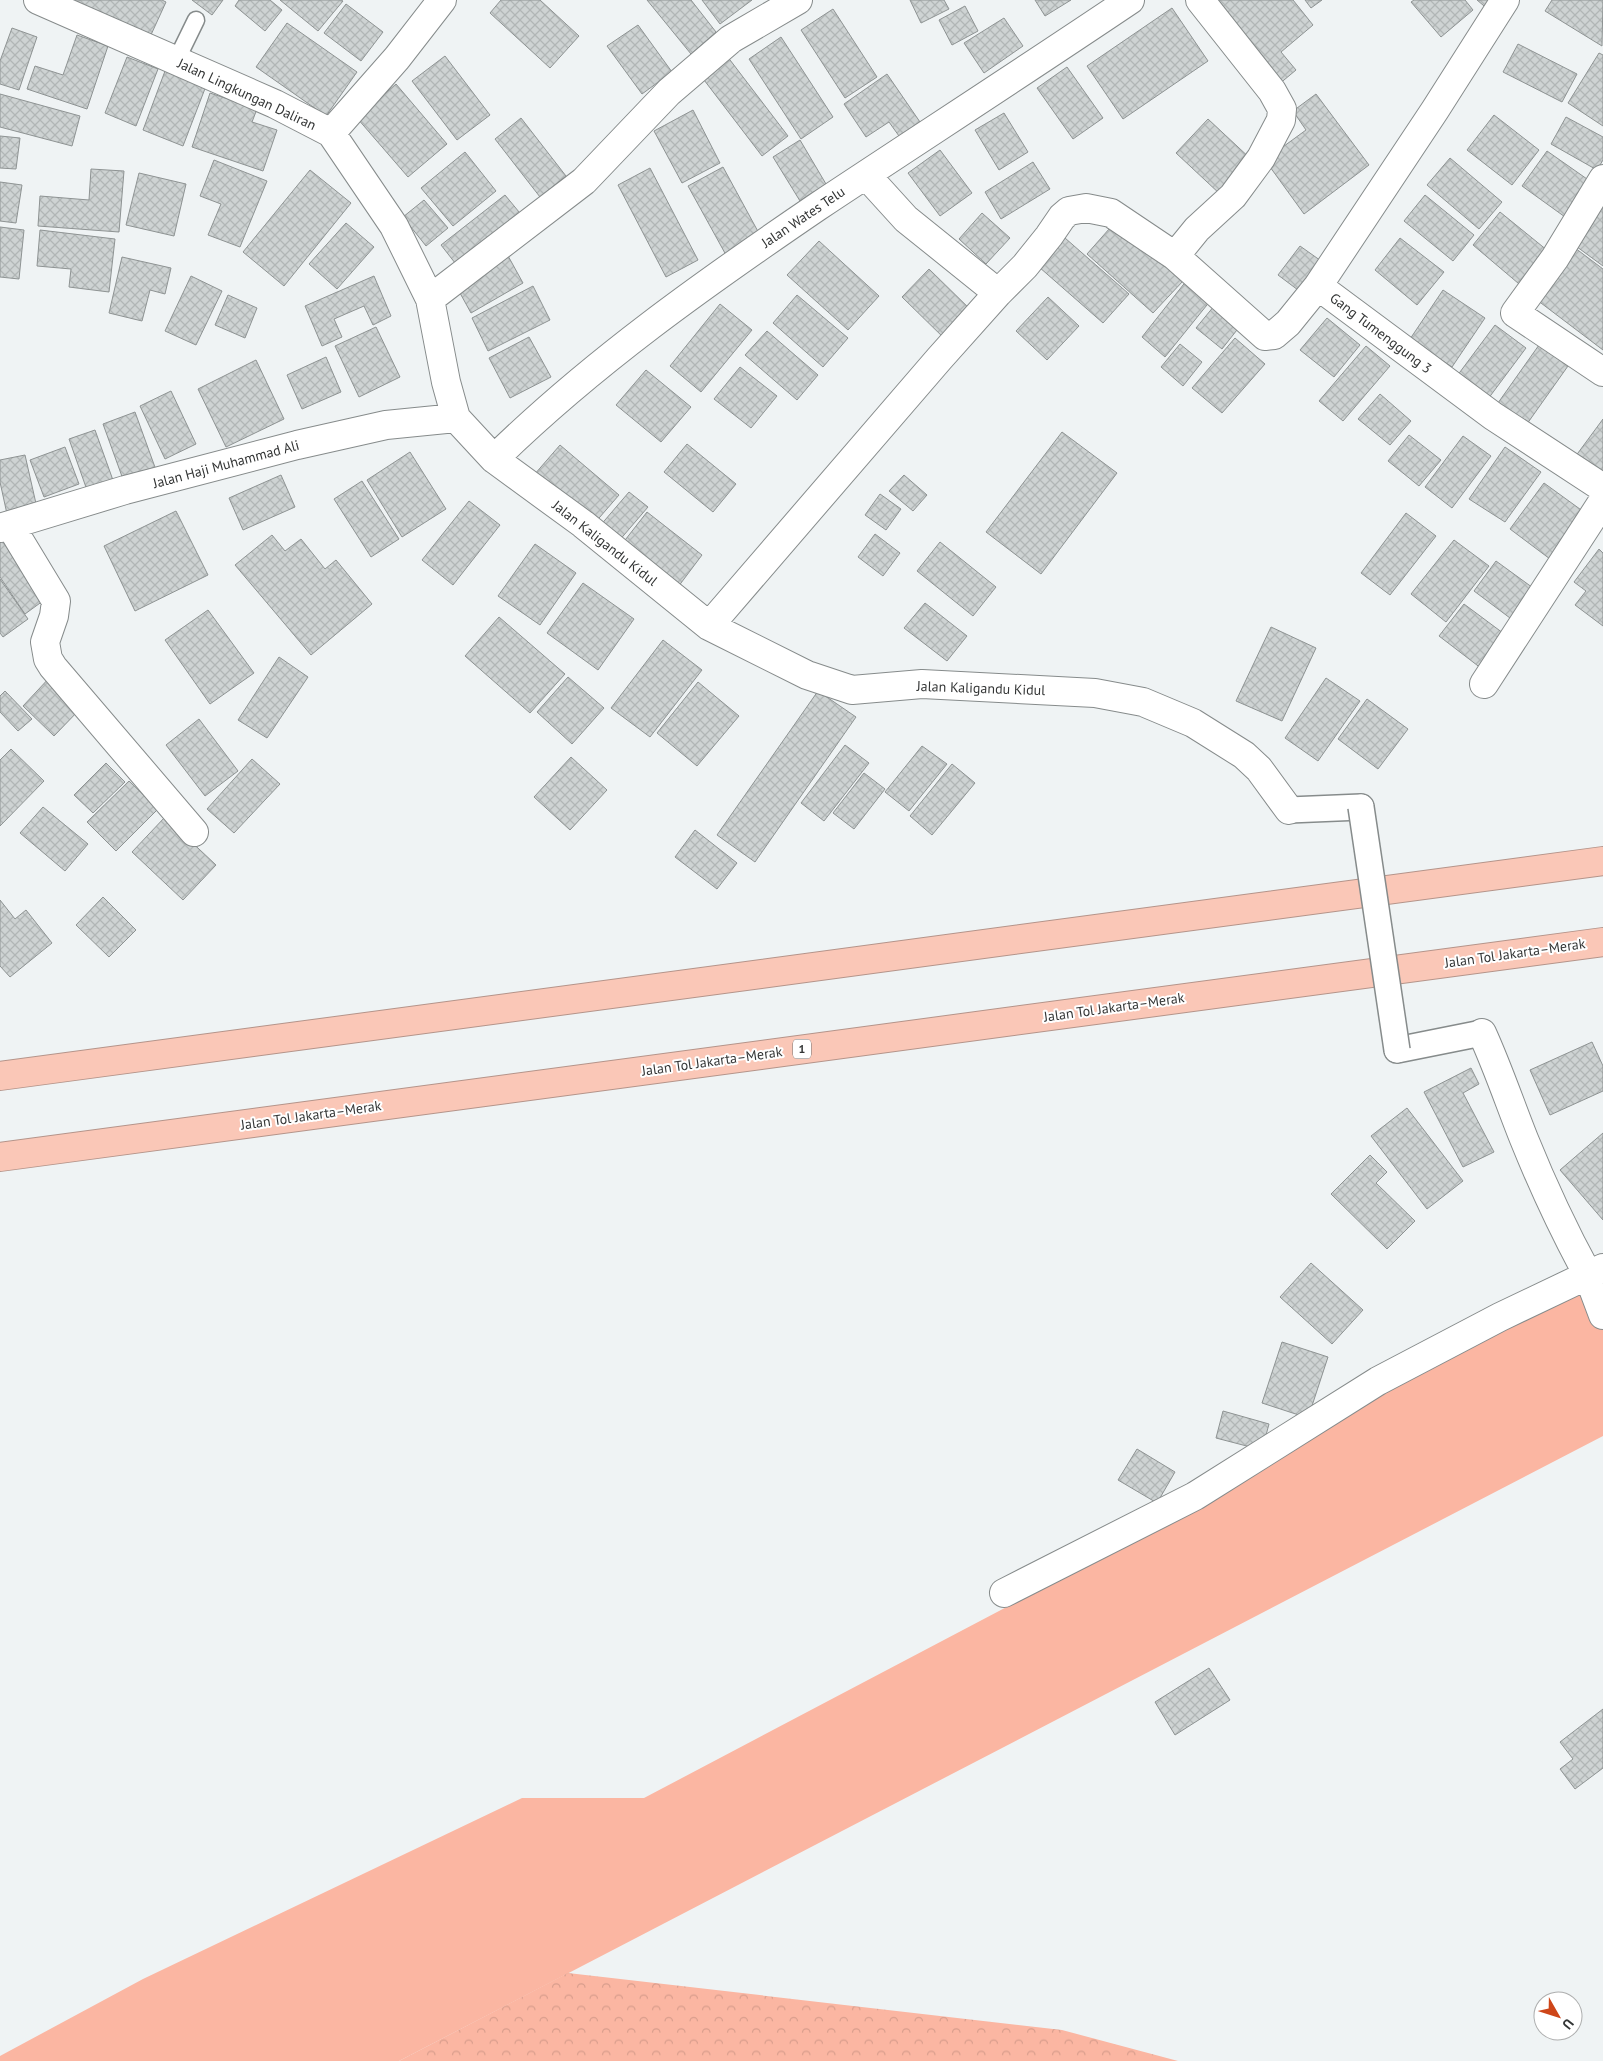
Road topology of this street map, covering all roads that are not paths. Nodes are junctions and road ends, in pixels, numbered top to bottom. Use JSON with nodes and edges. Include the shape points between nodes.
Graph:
{"nodes":[{"id":1,"x":38,"y":0,"type":"edge"},
{"id":2,"x":442,"y":0,"type":"edge"},
{"id":3,"x":798,"y":0,"type":"edge"},
{"id":4,"x":1130,"y":0,"type":"edge"},
{"id":5,"x":1200,"y":0,"type":"edge"},
{"id":6,"x":1505,"y":0,"type":"edge"},
{"id":7,"x":196,"y":20,"type":"dead end"},
{"id":8,"x":176,"y":61,"type":"junction"},
{"id":9,"x":331,"y":133,"type":"junction"},
{"id":10,"x":866,"y":175,"type":"junction"},
{"id":11,"x":1603,"y":180,"type":"edge"},
{"id":12,"x":1175,"y":256,"type":"junction"},
{"id":13,"x":1318,"y":286,"type":"junction"},
{"id":14,"x":998,"y":293,"type":"junction"},
{"id":15,"x":430,"y":299,"type":"junction"},
{"id":16,"x":1603,"y":372,"type":"edge"},
{"id":17,"x":456,"y":418,"type":"junction"},
{"id":18,"x":494,"y":459,"type":"junction"},
{"id":19,"x":1603,"y":488,"type":"edge"},
{"id":20,"x":1603,"y":501,"type":"edge"},
{"id":21,"x":5,"y":526,"type":"edge"},
{"id":22,"x":709,"y":626,"type":"junction"},
{"id":23,"x":1484,"y":684,"type":"dead end"},
{"id":24,"x":1289,"y":810,"type":"joint"},
{"id":25,"x":194,"y":832,"type":"dead end"},
{"id":26,"x":1603,"y":861,"type":"edge"},
{"id":27,"x":1603,"y":942,"type":"edge"},
{"id":28,"x":1482,"y":1033,"type":"joint"},
{"id":29,"x":0,"y":1076,"type":"edge"},
{"id":30,"x":0,"y":1157,"type":"edge"},
{"id":31,"x":1595,"y":1271,"type":"edge"},
{"id":32,"x":1603,"y":1315,"type":"edge"},
{"id":33,"x":1004,"y":1593,"type":"dead end"}],
"edges":[{"from":1,"to":8,"type":"street","name":"Jalan Lingkungan Daliran"},
{"from":2,"to":9,"type":"street"},
{"from":3,"to":15,"type":"street","via":[[731,39],[669,92],[584,180]]},
{"from":4,"to":10,"type":"street","name":"Jalan Wates Telu"},
{"from":5,"to":12,"type":"street","via":[[1272,91],[1282,108],[1281,120],[1261,158],[1233,196],[1197,229]]},
{"from":6,"to":13,"type":"street","name":"Gang Tumenggung 3"},
{"from":7,"to":8,"type":"lane"},
{"from":8,"to":9,"type":"street","name":"Jalan Lingkungan Daliran","via":[[275,104]]},
{"from":9,"to":15,"type":"street","name":"Jalan Lingkungan Daliran","via":[[394,226]]},
{"from":10,"to":14,"type":"street","via":[[906,219]]},
{"from":10,"to":18,"type":"street","name":"Jalan Wates Telu","via":[[650,324],[529,425]]},
{"from":11,"to":16,"type":"street","via":[[1555,258],[1515,312]]},
{"from":12,"to":13,"type":"street","via":[[1265,336],[1274,335],[1288,323]]},
{"from":12,"to":14,"type":"street","via":[[1111,213],[1086,208],[1069,211],[1025,266]]},
{"from":13,"to":19,"type":"street","name":"Gang Tumenggung 3","via":[[1493,416]]},
{"from":14,"to":22,"type":"street"},
{"from":15,"to":17,"type":"street","name":"Jalan Lingkungan Daliran"},
{"from":17,"to":18,"type":"street","name":"Jalan Kaligandu Kidul"},
{"from":17,"to":21,"type":"street","name":"Jalan Haji Muhammad Ali","via":[[386,425],[296,445],[125,490]]},
{"from":18,"to":22,"type":"street","name":"Jalan Kaligandu Kidul","via":[[583,524]]},
{"from":20,"to":23,"type":"street"},
{"from":21,"to":25,"type":"street","via":[[56,601],[46,642],[48,659]]},
{"from":22,"to":24,"type":"street","name":"Jalan Kaligandu Kidul","via":[[807,675],[852,690],[922,684],[1095,693],[1143,702],[1193,723],[1244,755],[1259,769]]},
{"from":24,"to":28,"type":"street","bridge":true,"via":[[1361,807],[1397,1050]]},
{"from":26,"to":29,"type":"highway"},
{"from":27,"to":30,"type":"highway","name":"Jalan Tol Jakarta–Merak","number":"1"},
{"from":28,"to":31,"type":"street","via":[[1559,1219]]},
{"from":31,"to":32,"type":"street"},
{"from":31,"to":33,"type":"street","via":[[1378,1381],[1195,1496]]}]}
